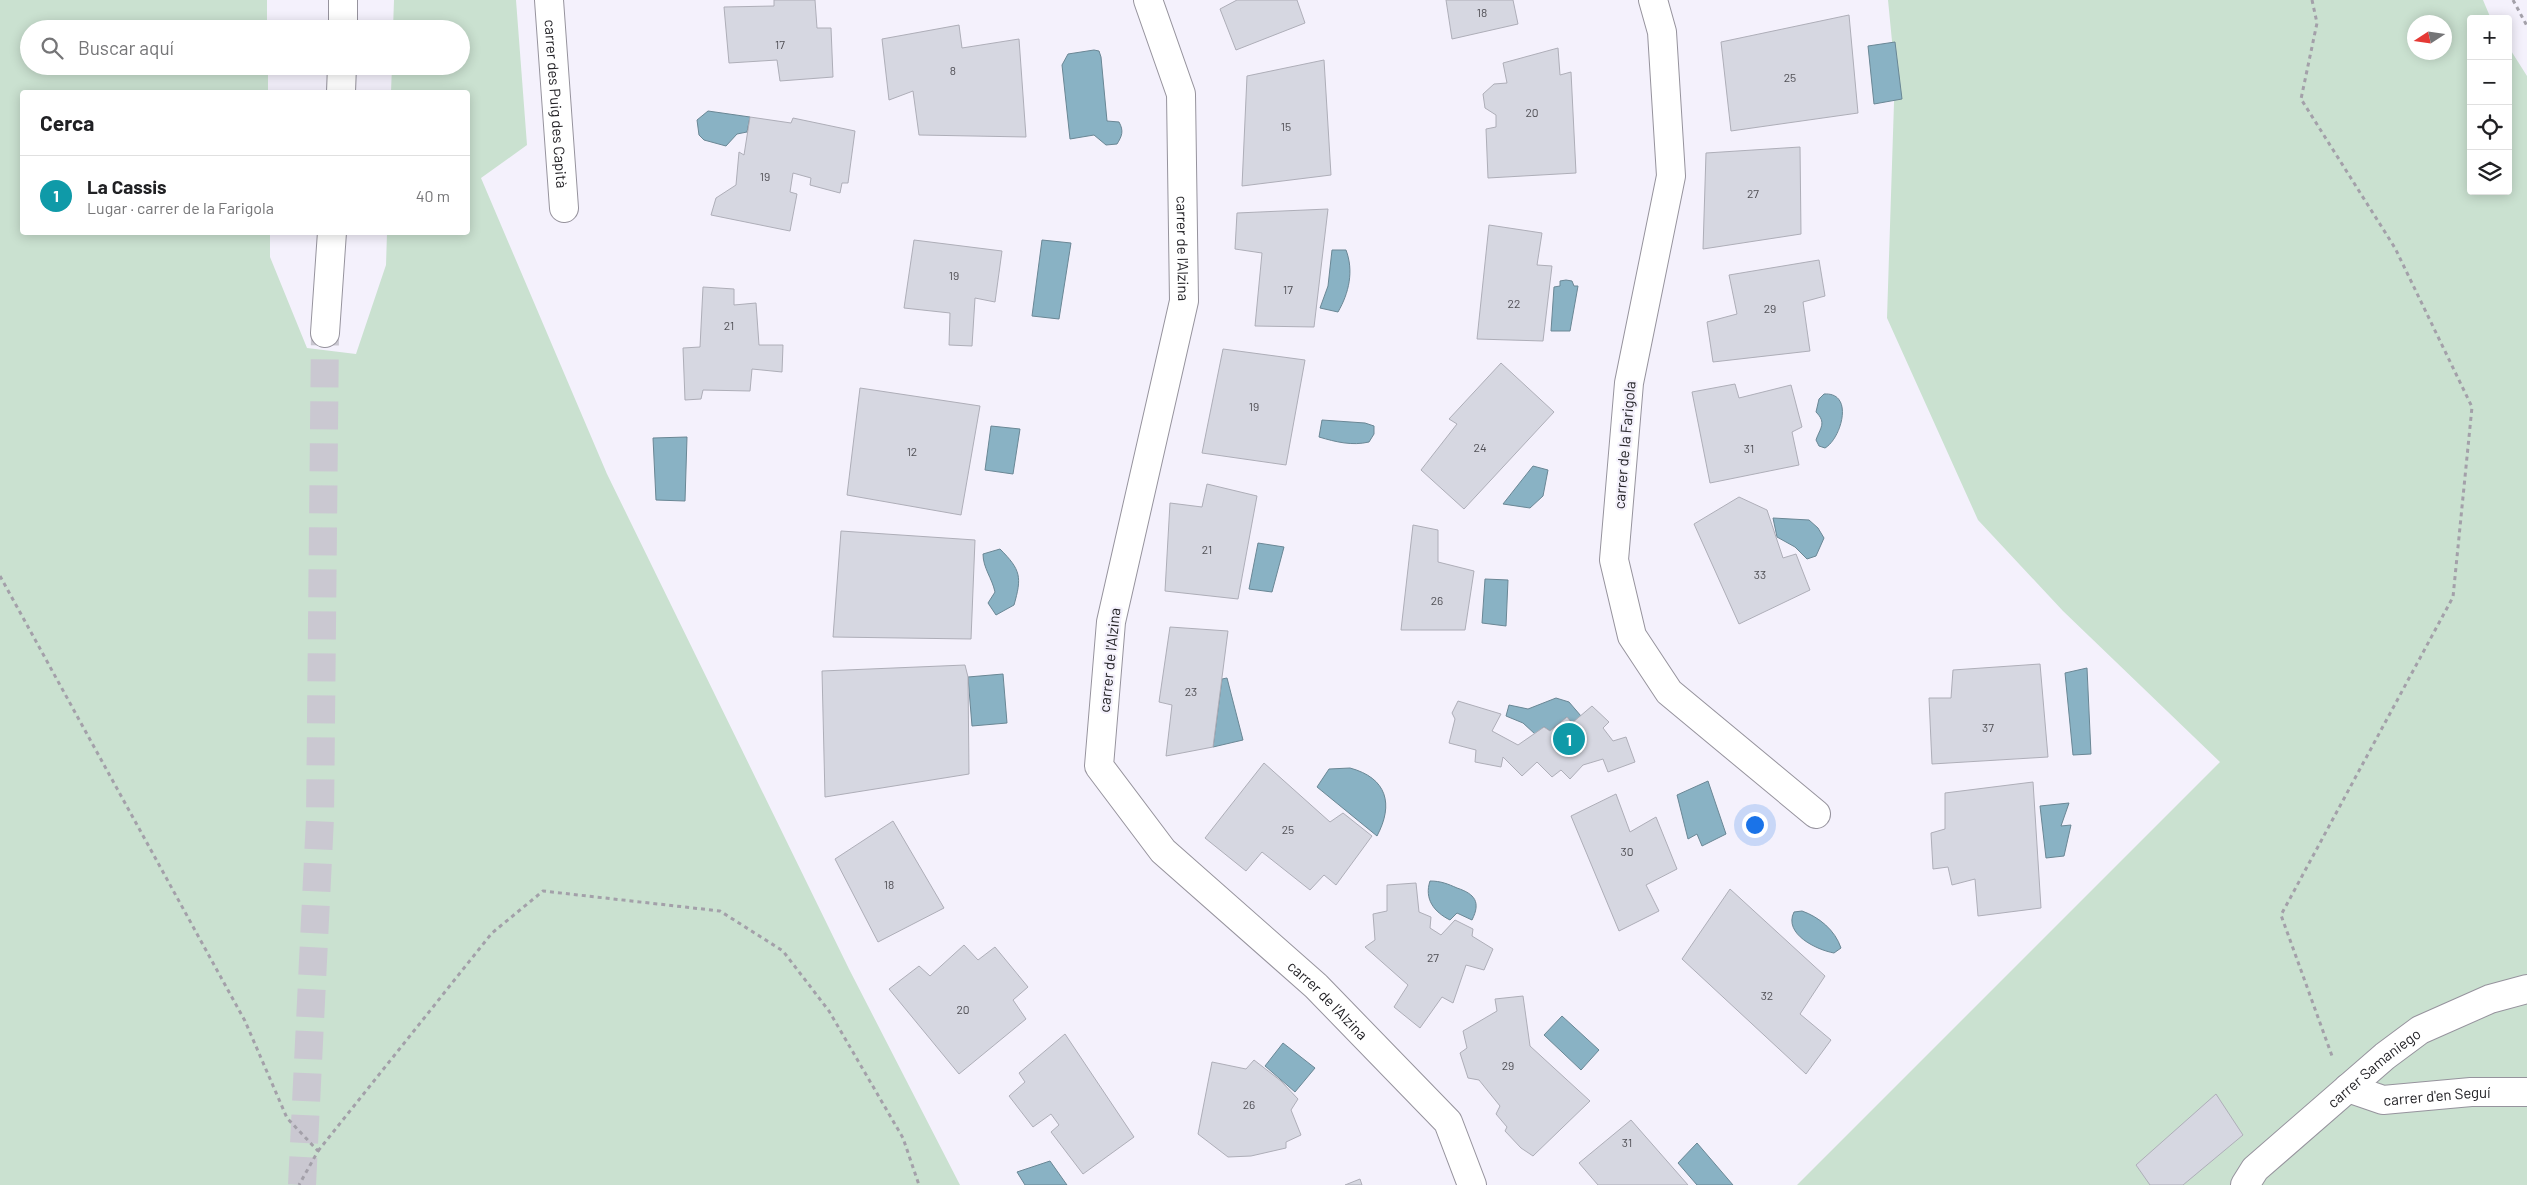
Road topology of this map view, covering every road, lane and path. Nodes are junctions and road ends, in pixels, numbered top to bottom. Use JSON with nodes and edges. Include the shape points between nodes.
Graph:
{"nodes":[{"id":1,"x":343,"y":0,"type":"edge"},
{"id":2,"x":549,"y":0,"type":"edge"},
{"id":3,"x":1148,"y":0,"type":"edge"},
{"id":4,"x":1653,"y":0,"type":"edge"},
{"id":5,"x":2312,"y":0,"type":"edge"},
{"id":6,"x":2512,"y":0,"type":"edge"},
{"id":7,"x":343,"y":20,"type":"edge"},
{"id":8,"x":2527,"y":26,"type":"edge"},
{"id":9,"x":342,"y":75,"type":"edge"},
{"id":10,"x":342,"y":90,"type":"edge"},
{"id":11,"x":564,"y":208,"type":"dead end"},
{"id":12,"x":332,"y":235,"type":"edge"},
{"id":13,"x":325,"y":333,"type":"tunnel mouth"},
{"id":14,"x":0,"y":576,"type":"edge"},
{"id":15,"x":1816,"y":814,"type":"dead end"},
{"id":16,"x":2527,"y":989,"type":"edge"},
{"id":17,"x":2348,"y":1088,"type":"junction"},
{"id":18,"x":2527,"y":1092,"type":"edge"},
{"id":19,"x":318,"y":1151,"type":"junction"},
{"id":20,"x":299,"y":1185,"type":"edge"},
{"id":21,"x":919,"y":1185,"type":"edge"},
{"id":22,"x":1472,"y":1185,"type":"edge"},
{"id":23,"x":2245,"y":1185,"type":"edge"}],
"edges":[{"from":1,"to":7,"type":"main road"},
{"from":2,"to":11,"type":"main road","name":"carrer des Puig des Capità"},
{"from":3,"to":22,"type":"main road","name":"carrer de l'Alzina","via":[[1181,94],[1184,301],[1111,622],[1099,766],[1163,851],[1316,986],[1448,1122]]},
{"from":4,"to":15,"type":"main road","name":"carrer de la Farigola","via":[[1662,32],[1671,176],[1629,383],[1614,560],[1632,636],[1669,692]]},
{"from":5,"to":17,"type":"path","via":[[2317,23],[2301,99],[2396,248],[2472,407],[2453,596],[2281,915],[2326,1042]]},
{"from":6,"to":8,"type":"path"},
{"from":9,"to":10,"type":"main road"},
{"from":12,"to":13,"type":"main road"},
{"from":14,"to":19,"type":"path","via":[[245,1021],[286,1118]]},
{"from":16,"to":17,"type":"main road","name":"carrer Samaniego","via":[[2490,999],[2420,1030]]},
{"from":17,"to":18,"type":"main road","name":"carrer d'en Seguí","via":[[2382,1100],[2471,1092]]},
{"from":17,"to":23,"type":"main road","name":"carrer Samaniego","via":[[2255,1169]]},
{"from":19,"to":20,"type":"path"},
{"from":19,"to":21,"type":"path","via":[[492,933],[544,891],[720,911],[782,951],[829,1011],[903,1138]]}]}
